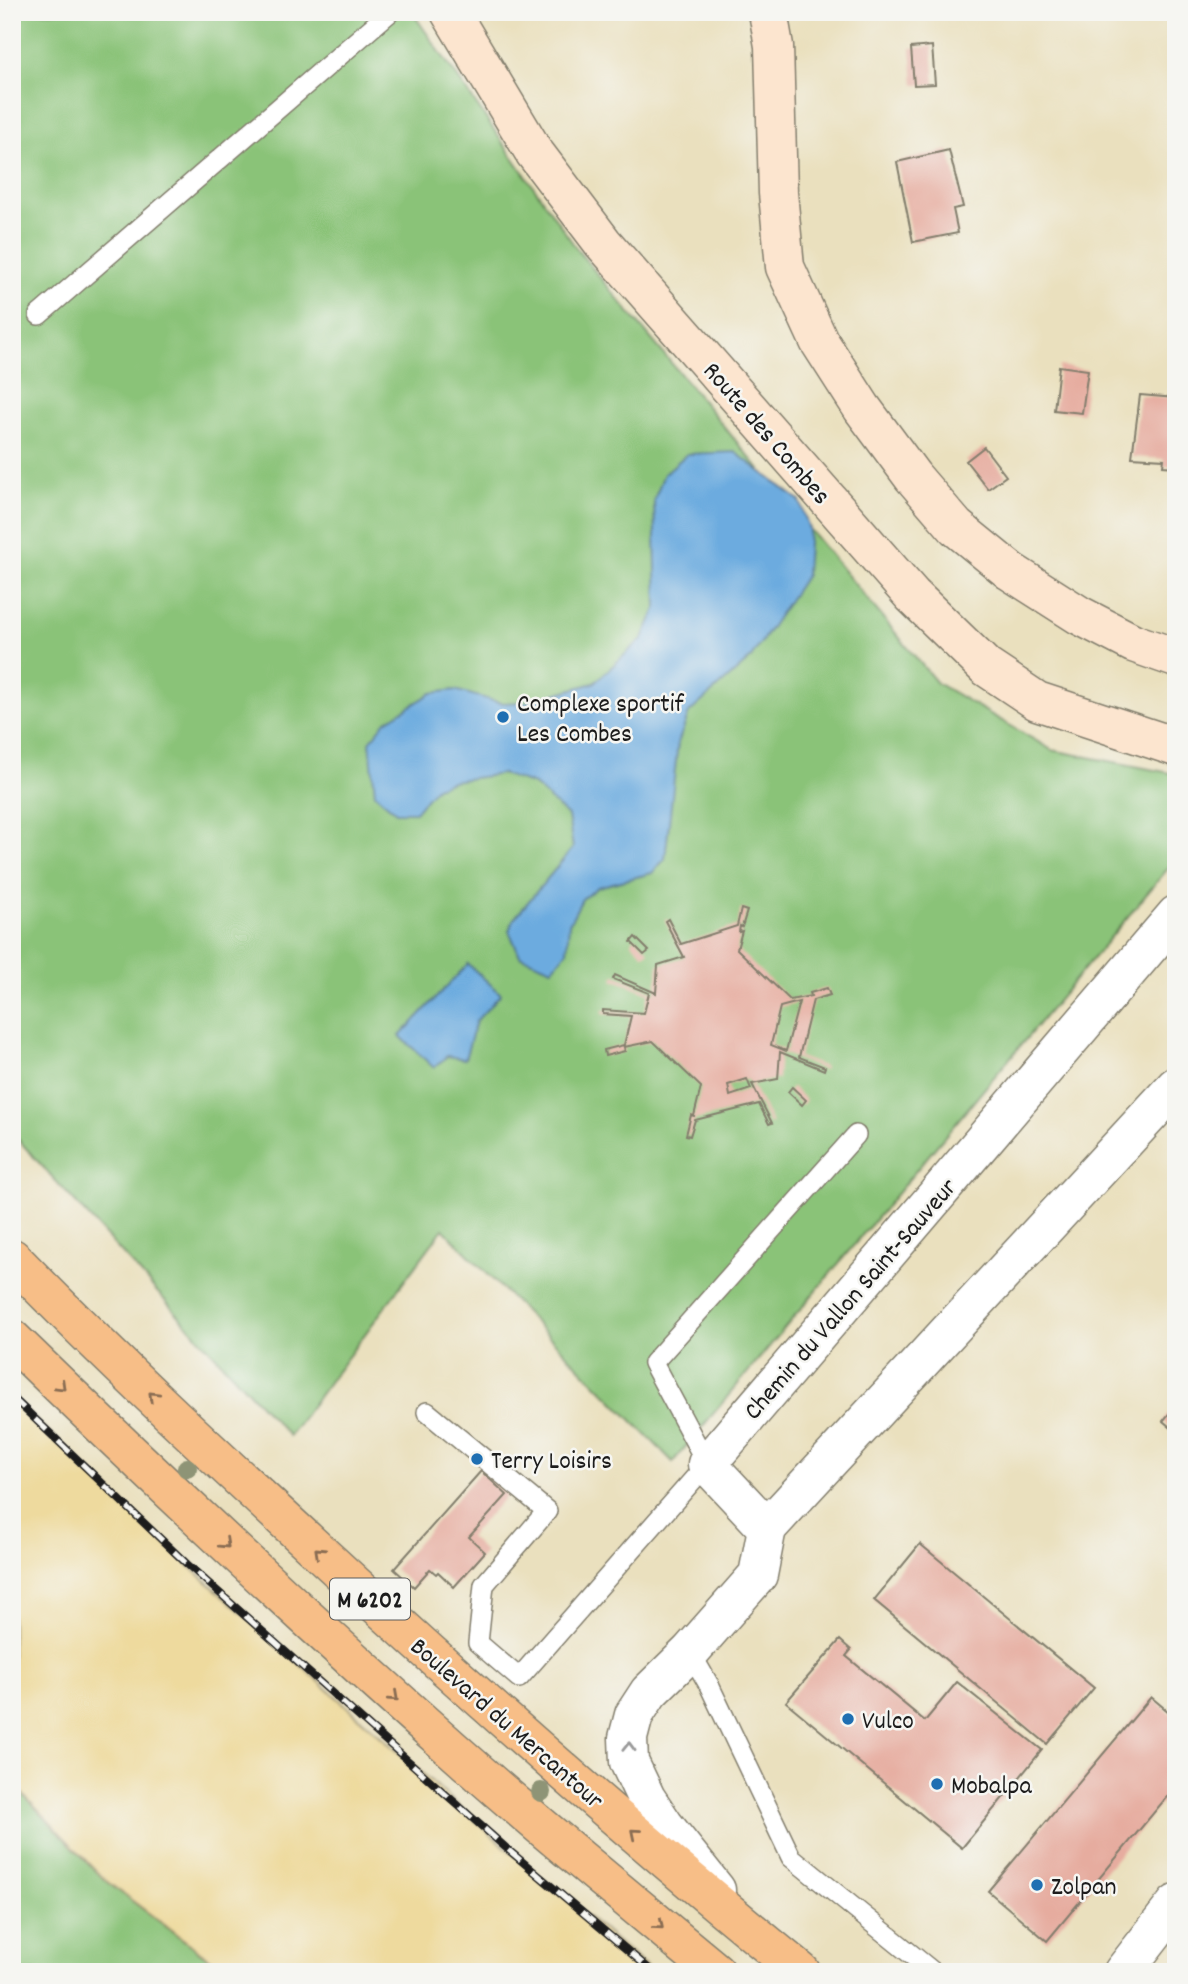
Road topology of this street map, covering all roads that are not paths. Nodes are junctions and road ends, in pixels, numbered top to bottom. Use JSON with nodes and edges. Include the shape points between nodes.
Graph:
{"nodes":[{"id":1,"x":390,"y":12,"type":"edge"},
{"id":2,"x":450,"y":12,"type":"edge"},
{"id":3,"x":768,"y":12,"type":"edge"},
{"id":4,"x":39,"y":315,"type":"dead end"},
{"id":5,"x":1176,"y":658,"type":"edge"},
{"id":6,"x":1176,"y":747,"type":"edge"},
{"id":7,"x":1176,"y":915,"type":"edge"},
{"id":8,"x":1176,"y":1086,"type":"edge"},
{"id":9,"x":856,"y":1135,"type":"dead end"},
{"id":10,"x":12,"y":1258,"type":"edge"},
{"id":11,"x":12,"y":1339,"type":"edge"},
{"id":12,"x":427,"y":1412,"type":"dead end"},
{"id":13,"x":707,"y":1464,"type":"junction"},
{"id":14,"x":767,"y":1528,"type":"junction"},
{"id":15,"x":690,"y":1653,"type":"junction"},
{"id":16,"x":1176,"y":1904,"type":"edge"},
{"id":17,"x":743,"y":1925,"type":"junction"},
{"id":18,"x":800,"y":1970,"type":"edge"},
{"id":19,"x":716,"y":1972,"type":"edge"},
{"id":20,"x":933,"y":1972,"type":"edge"},
{"id":21,"x":1123,"y":1972,"type":"edge"}],
"edges":[{"from":1,"to":4,"type":"lane"},
{"from":2,"to":6,"type":"main road","name":"Route des Combes","via":[[534,152],[603,243],[912,595],[986,667],[1037,701]]},
{"from":3,"to":5,"type":"main road","via":[[774,46],[785,267],[819,341],[862,408],[956,527],[1010,571],[1079,615],[1133,643]]},
{"from":7,"to":13,"type":"street","name":"Chemin du Vallon Saint-Sauveur"},
{"from":8,"to":14,"type":"street"},
{"from":9,"to":13,"type":"lane","via":[[653,1363]]},
{"from":17,"to":10,"type":"main road","name":"Boulevard du Mercantour","number":"M 6202","one_way":true,"via":[[416,1642],[214,1455]]},
{"from":11,"to":19,"type":"main road","number":"M 6202","one_way":true,"via":[[369,1675]]},
{"from":12,"to":13,"type":"lane","name":"Chemin du Vallon Saint-Sauveur","via":[[547,1511],[484,1585],[478,1643],[519,1678]]},
{"from":13,"to":14,"type":"street"},
{"from":14,"to":15,"type":"street","via":[[758,1576]]},
{"from":17,"to":15,"type":"street","one_way":true,"via":[[664,1825],[629,1762],[628,1738],[635,1715],[649,1692]]},
{"from":15,"to":20,"type":"lane","via":[[791,1857]]},
{"from":16,"to":21,"type":"street"},
{"from":17,"to":18,"type":"main road","name":"Boulevard du Mercantour","number":"M 6202"}]}
